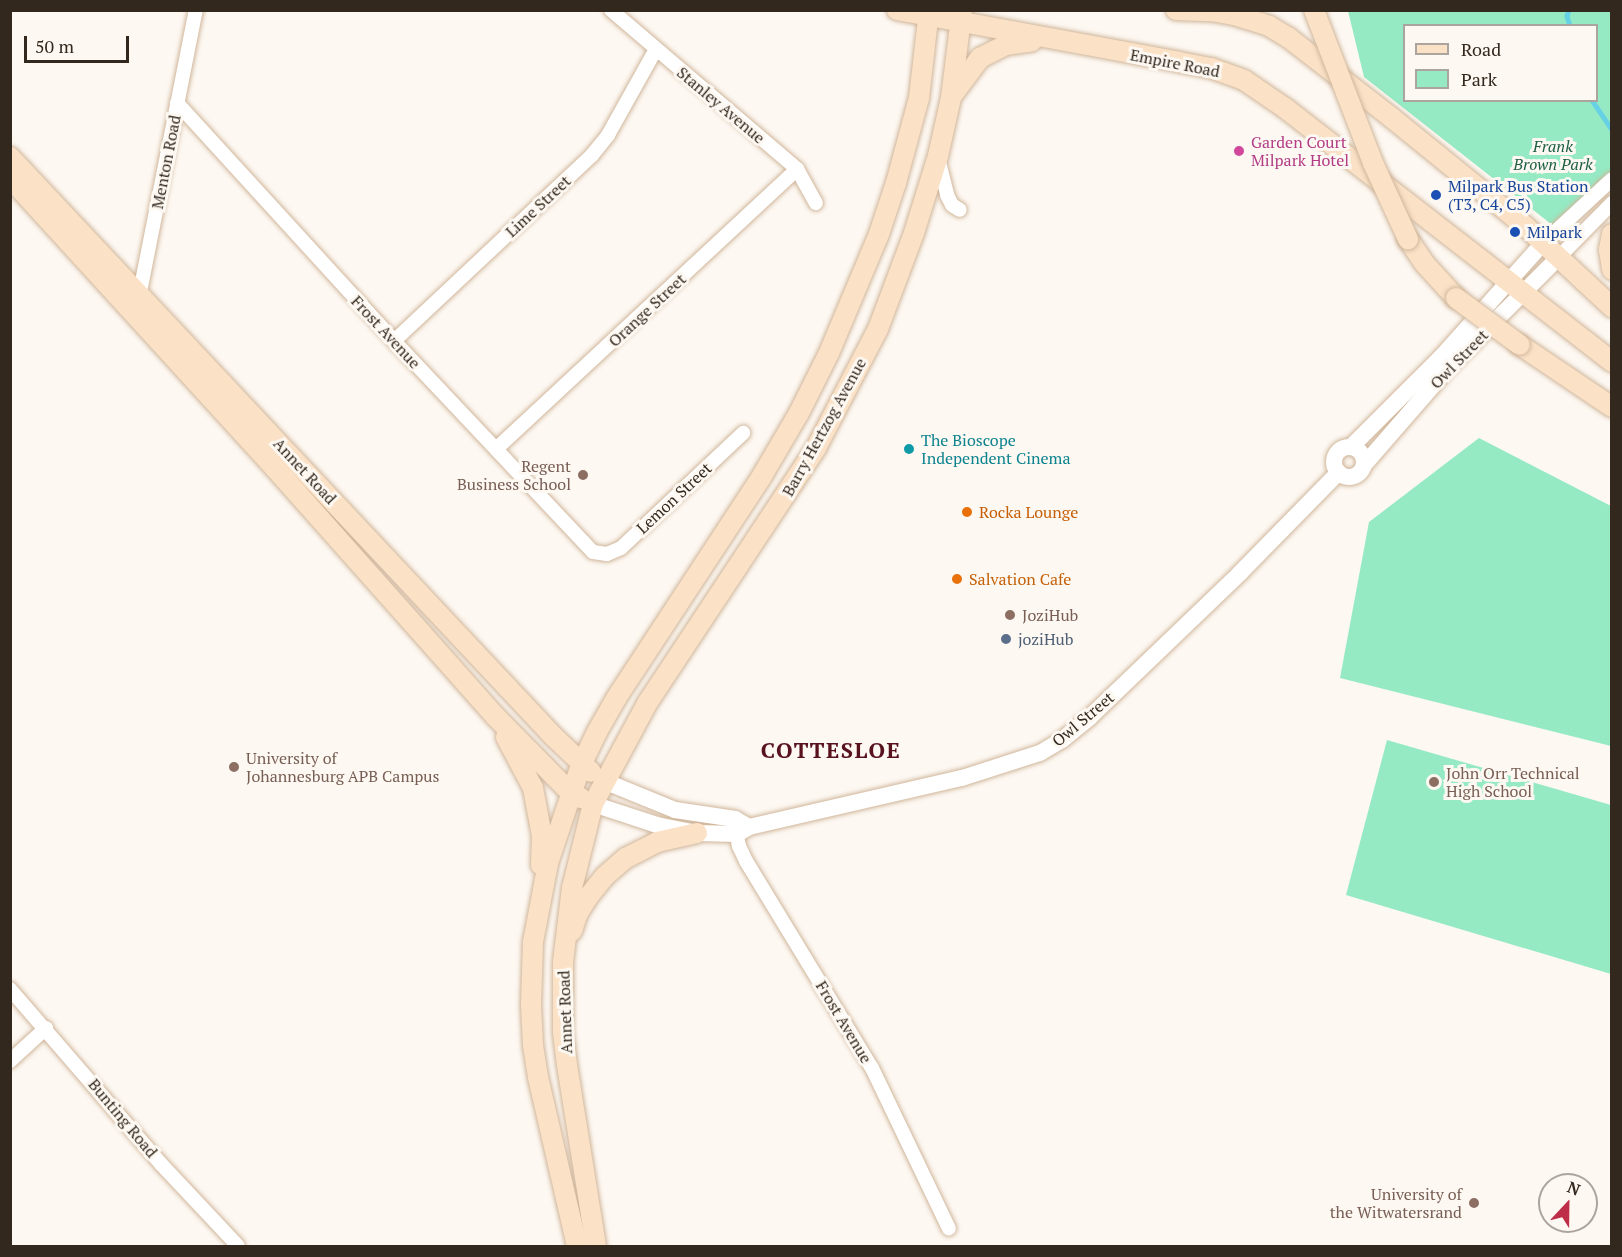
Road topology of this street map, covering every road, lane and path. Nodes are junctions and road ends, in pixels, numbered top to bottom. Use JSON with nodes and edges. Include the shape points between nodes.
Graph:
{"nodes":[{"id":1,"x":196,"y":10,"type":"edge"},
{"id":2,"x":897,"y":10,"type":"edge"},
{"id":3,"x":1176,"y":10,"type":"edge"},
{"id":4,"x":1314,"y":10,"type":"edge"},
{"id":5,"x":614,"y":12,"type":"edge"},
{"id":6,"x":929,"y":14,"type":"edge"},
{"id":7,"x":962,"y":16,"type":"edge"},
{"id":8,"x":1047,"y":38,"type":"junction"},
{"id":9,"x":656,"y":49,"type":"junction"},
{"id":10,"x":951,"y":98,"type":"junction"},
{"id":11,"x":177,"y":103,"type":"junction"},
{"id":12,"x":938,"y":156,"type":"junction"},
{"id":13,"x":10,"y":157,"type":"edge"},
{"id":14,"x":796,"y":169,"type":"junction"},
{"id":15,"x":10,"y":178,"type":"edge"},
{"id":16,"x":1611,"y":179,"type":"edge"},
{"id":17,"x":816,"y":203,"type":"dead end"},
{"id":18,"x":1611,"y":203,"type":"edge"},
{"id":19,"x":960,"y":210,"type":"dead end"},
{"id":20,"x":1611,"y":234,"type":"edge"},
{"id":21,"x":1543,"y":243,"type":"junction"},
{"id":22,"x":1558,"y":258,"type":"junction"},
{"id":23,"x":1611,"y":270,"type":"edge"},
{"id":24,"x":1515,"y":288,"type":"junction"},
{"id":25,"x":137,"y":304,"type":"junction"},
{"id":26,"x":1611,"y":307,"type":"edge"},
{"id":27,"x":394,"y":341,"type":"junction"},
{"id":28,"x":1611,"y":363,"type":"edge"},
{"id":29,"x":1611,"y":407,"type":"edge"},
{"id":30,"x":743,"y":433,"type":"dead end"},
{"id":31,"x":1351,"y":447,"type":"junction"},
{"id":32,"x":496,"y":449,"type":"junction"},
{"id":33,"x":1364,"y":465,"type":"junction"},
{"id":34,"x":1339,"y":472,"type":"junction"},
{"id":35,"x":600,"y":555,"type":"joint"},
{"id":36,"x":495,"y":716,"type":"junction"},
{"id":37,"x":581,"y":765,"type":"junction"},
{"id":38,"x":604,"y":781,"type":"junction"},
{"id":39,"x":571,"y":793,"type":"junction"},
{"id":40,"x":593,"y":804,"type":"junction"},
{"id":41,"x":740,"y":827,"type":"junction"},
{"id":42,"x":697,"y":833,"type":"junction"},
{"id":43,"x":540,"y":895,"type":"junction"},
{"id":44,"x":563,"y":962,"type":"junction"},
{"id":45,"x":10,"y":988,"type":"edge"},
{"id":46,"x":46,"y":1028,"type":"junction"},
{"id":47,"x":10,"y":1061,"type":"edge"},
{"id":48,"x":949,"y":1229,"type":"dead end"},
{"id":49,"x":238,"y":1246,"type":"edge"},
{"id":50,"x":577,"y":1246,"type":"edge"},
{"id":51,"x":596,"y":1246,"type":"edge"}],
"edges":[{"from":1,"to":11,"type":"street","name":"Menton Road"},
{"from":2,"to":6,"type":"main road","name":"Empire Road"},
{"from":3,"to":21,"type":"main road","via":[[1234,15],[1269,26],[1289,38]]},
{"from":4,"to":29,"type":"main road","bridge":true,"via":[[1373,163],[1408,239],[1424,263],[1456,298]]},
{"from":5,"to":9,"type":"street","name":"Stanley Avenue"},
{"from":6,"to":7,"type":"main road","name":"Empire Road"},
{"from":6,"to":37,"type":"main road","name":"Barry Hertzog Avenue","via":[[919,98],[896,183],[876,243],[829,353],[762,476],[617,697]]},
{"from":7,"to":8,"type":"main road","name":"Empire Road"},
{"from":7,"to":10,"type":"main road","name":"Barry Hertzog Avenue"},
{"from":8,"to":10,"type":"main road","via":[[1005,45],[986,54],[969,69]]},
{"from":8,"to":24,"type":"main road","name":"Empire Road","via":[[1211,68],[1244,80]]},
{"from":9,"to":14,"type":"street","name":"Stanley Avenue"},
{"from":9,"to":27,"type":"street","name":"Lime Street","via":[[608,135],[592,155]]},
{"from":10,"to":12,"type":"main road","name":"Barry Hertzog Avenue"},
{"from":11,"to":25,"type":"street","name":"Menton Road"},
{"from":11,"to":27,"type":"street","name":"Frost Avenue"},
{"from":12,"to":19,"type":"street","via":[[946,195]]},
{"from":12,"to":38,"type":"main road","name":"Barry Hertzog Avenue","via":[[878,329],[820,440],[680,651]]},
{"from":13,"to":25,"type":"main road","name":"Annet Road"},
{"from":14,"to":17,"type":"street","name":"Stanley Avenue"},
{"from":14,"to":32,"type":"street","name":"Orange Street"},
{"from":15,"to":25,"type":"main road","name":"Annet Road"},
{"from":16,"to":21,"type":"street"},
{"from":18,"to":22,"type":"street"},
{"from":20,"to":23,"type":"main road"},
{"from":21,"to":22,"type":"main road"},
{"from":21,"to":24,"type":"street","name":"Owl Street"},
{"from":22,"to":24,"type":"street","name":"Owl Street"},
{"from":22,"to":26,"type":"main road"},
{"from":24,"to":28,"type":"main road","name":"Empire Road"},
{"from":24,"to":31,"type":"street","name":"Owl Street"},
{"from":24,"to":33,"type":"street","name":"Owl Street"},
{"from":25,"to":36,"type":"main road","name":"Annet Road"},
{"from":25,"to":37,"type":"main road","name":"Annet Road"},
{"from":27,"to":32,"type":"street","name":"Frost Avenue"},
{"from":30,"to":35,"type":"street","name":"Lemon Street","via":[[621,548]]},
{"from":31,"to":33,"type":"street","via":[[1360,452]]},
{"from":31,"to":34,"type":"street","via":[[1336,456]]},
{"from":32,"to":35,"type":"street","name":"Frost Avenue","via":[[586,547]]},
{"from":33,"to":34,"type":"street","via":[[1356,476]]},
{"from":34,"to":41,"type":"street","name":"Owl Street","via":[[1090,717],[1054,745],[981,773]]},
{"from":36,"to":39,"type":"main road","name":"Annet Road"},
{"from":36,"to":43,"type":"main road","via":[[533,788],[542,836]]},
{"from":37,"to":38,"type":"main road","name":"Annet Road"},
{"from":37,"to":39,"type":"main road","name":"Barry Hertzog Avenue"},
{"from":38,"to":40,"type":"main road","name":"Barry Hertzog Avenue"},
{"from":38,"to":41,"type":"street","name":"Owl Street","via":[[675,810]]},
{"from":39,"to":40,"type":"main road","name":"Annet Road"},
{"from":39,"to":43,"type":"main road","name":"Annet Road"},
{"from":40,"to":42,"type":"street","name":"Owl Street","via":[[657,825]]},
{"from":40,"to":44,"type":"main road","name":"Annet Road","via":[[572,888]]},
{"from":41,"to":42,"type":"street","name":"Owl Street"},
{"from":41,"to":48,"type":"street","name":"Frost Avenue","via":[[746,861],[872,1068]]},
{"from":42,"to":44,"type":"main road","via":[[642,849],[605,876],[578,913]]},
{"from":43,"to":50,"type":"main road","name":"Annet Road","via":[[532,976],[533,1045]]},
{"from":44,"to":51,"type":"main road","name":"Annet Road","via":[[567,1065]]},
{"from":45,"to":46,"type":"street","name":"Bunting Road"},
{"from":46,"to":47,"type":"street"},
{"from":46,"to":49,"type":"street","name":"Bunting Road"}]}
